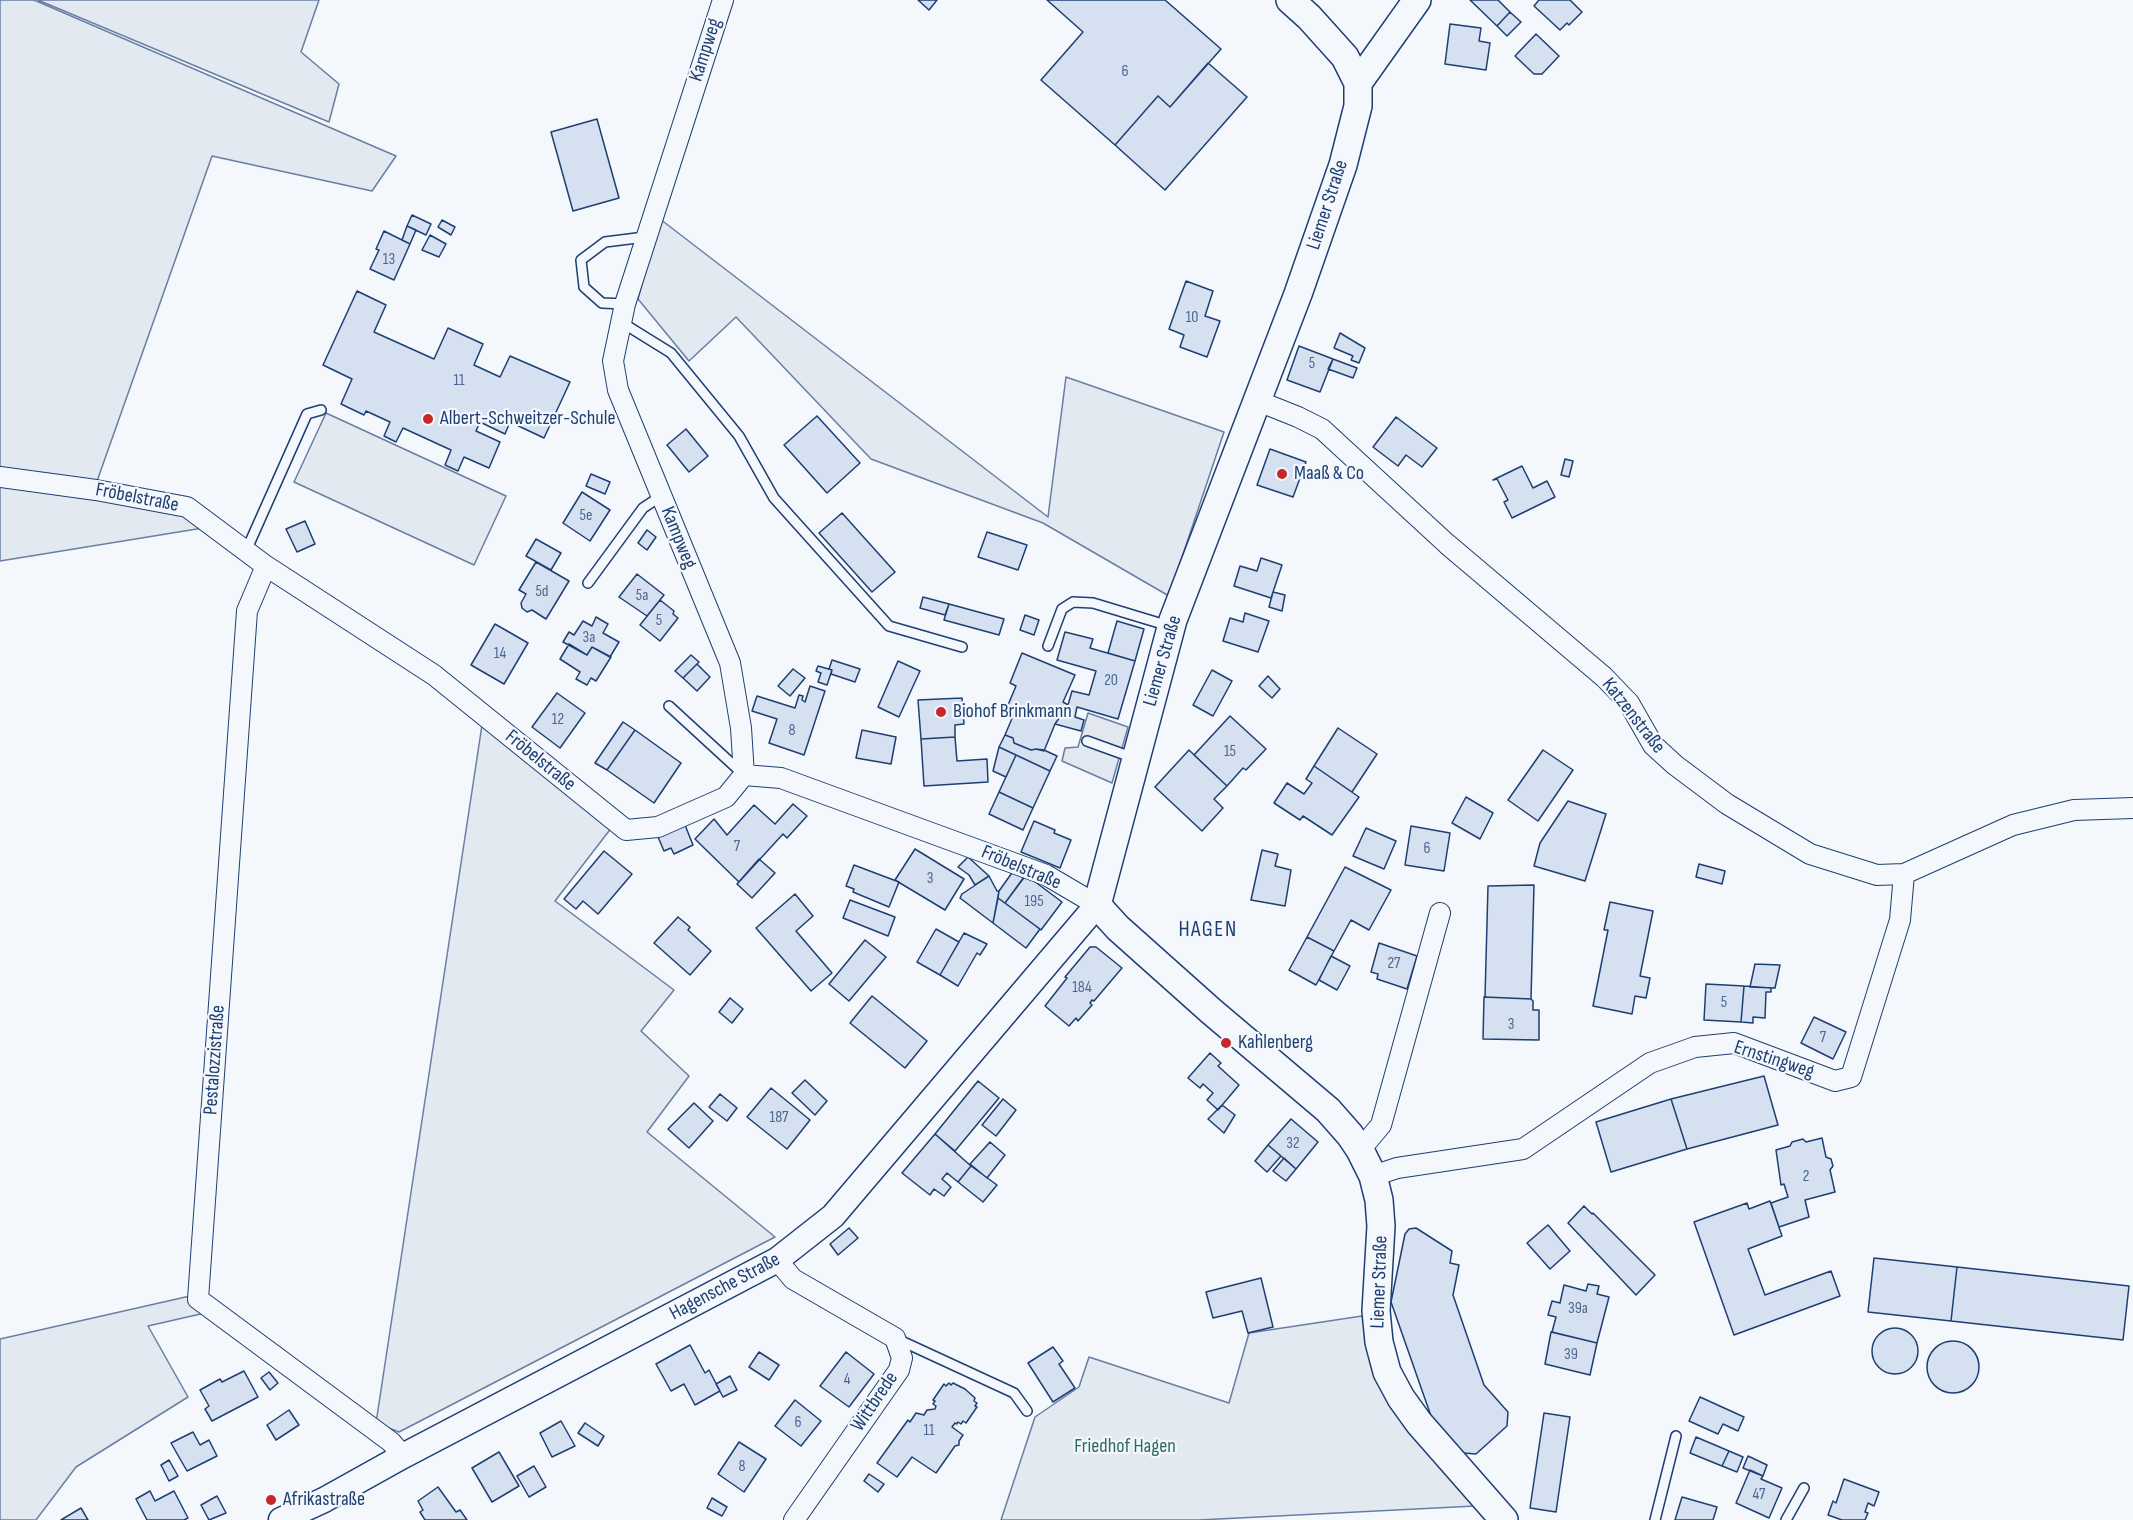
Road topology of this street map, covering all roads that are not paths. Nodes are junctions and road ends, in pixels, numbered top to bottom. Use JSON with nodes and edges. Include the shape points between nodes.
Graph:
{"nodes":[{"id":1,"x":723,"y":0,"type":"edge"},
{"id":2,"x":1290,"y":0,"type":"edge"},
{"id":3,"x":1417,"y":0,"type":"edge"},
{"id":4,"x":1358,"y":82,"type":"junction"},
{"id":5,"x":645,"y":237,"type":"junction"},
{"id":6,"x":623,"y":313,"type":"junction"},
{"id":7,"x":1258,"y":401,"type":"junction"},
{"id":8,"x":321,"y":410,"type":"dead end"},
{"id":9,"x":0,"y":477,"type":"edge"},
{"id":10,"x":661,"y":496,"type":"junction"},
{"id":11,"x":246,"y":551,"type":"junction"},
{"id":12,"x":266,"y":566,"type":"junction"},
{"id":13,"x":588,"y":583,"type":"dead end"},
{"id":14,"x":1171,"y":627,"type":"junction"},
{"id":15,"x":1048,"y":646,"type":"dead end"},
{"id":16,"x":962,"y":647,"type":"dead end"},
{"id":17,"x":669,"y":706,"type":"dead end"},
{"id":18,"x":1087,"y":741,"type":"dead end"},
{"id":19,"x":1136,"y":759,"type":"junction"},
{"id":20,"x":744,"y":775,"type":"junction"},
{"id":21,"x":2133,"y":808,"type":"edge"},
{"id":22,"x":1904,"y":874,"type":"junction"},
{"id":23,"x":1097,"y":905,"type":"junction"},
{"id":24,"x":1440,"y":913,"type":"dead end"},
{"id":25,"x":1360,"y":1150,"type":"junction"},
{"id":26,"x":1373,"y":1176,"type":"junction"},
{"id":27,"x":777,"y":1260,"type":"junction"},
{"id":28,"x":895,"y":1338,"type":"junction"},
{"id":29,"x":1027,"y":1411,"type":"dead end"},
{"id":30,"x":1676,"y":1436,"type":"dead end"},
{"id":31,"x":403,"y":1456,"type":"junction"},
{"id":32,"x":1804,"y":1488,"type":"dead end"},
{"id":33,"x":281,"y":1520,"type":"edge"},
{"id":34,"x":794,"y":1520,"type":"edge"},
{"id":35,"x":1504,"y":1520,"type":"edge"},
{"id":36,"x":1655,"y":1520,"type":"edge"},
{"id":37,"x":1786,"y":1520,"type":"edge"}],
"edges":[{"from":1,"to":5,"type":"street","name":"Kampweg"},
{"from":2,"to":4,"type":"main road","via":[[1345,57]]},
{"from":3,"to":4,"type":"main road"},
{"from":4,"to":7,"type":"main road","name":"Liemer Straße","via":[[1358,106],[1343,165],[1267,361]]},
{"from":5,"to":6,"type":"street","name":"Kampweg"},
{"from":5,"to":6,"type":"lane","via":[[605,242],[581,260],[584,286],[602,303]]},
{"from":6,"to":10,"type":"street","name":"Kampweg","via":[[613,361],[618,390]]},
{"from":6,"to":16,"type":"lane","via":[[670,353],[739,436],[774,498],[889,626]]},
{"from":7,"to":14,"type":"main road","name":"Liemer Straße"},
{"from":7,"to":22,"type":"street","name":"Katzenstraße","via":[[1322,429],[1448,544],[1604,677],[1629,704],[1653,746],[1727,804],[1810,854],[1877,875]]},
{"from":8,"to":11,"type":"lane","via":[[307,414]]},
{"from":9,"to":11,"type":"street","name":"Fröbelstraße","via":[[187,507]]},
{"from":10,"to":13,"type":"lane","via":[[643,508]]},
{"from":10,"to":20,"type":"street","name":"Kampweg","via":[[730,663]]},
{"from":11,"to":12,"type":"street","name":"Fröbelstraße"},
{"from":12,"to":20,"type":"street","name":"Fröbelstraße","via":[[434,675],[626,830],[658,827],[726,797]]},
{"from":12,"to":31,"type":"street","name":"Pestalozzistraße","via":[[247,611],[198,1299],[391,1442]]},
{"from":14,"to":15,"type":"lane","via":[[1093,603],[1073,602],[1062,609]]},
{"from":14,"to":19,"type":"main road","name":"Liemer Straße"},
{"from":17,"to":20,"type":"lane"},
{"from":18,"to":19,"type":"lane"},
{"from":19,"to":23,"type":"main road","name":"Liemer Straße"},
{"from":20,"to":23,"type":"street","name":"Fröbelstraße","via":[[781,778],[1046,875]]},
{"from":21,"to":22,"type":"street","name":"Katzenstraße","via":[[2074,810],[2013,825]]},
{"from":22,"to":26,"type":"street","name":"Ernstingweg","via":[[1900,920],[1851,1077],[1835,1081],[1734,1043],[1695,1047],[1650,1063],[1523,1149],[1397,1168]]},
{"from":23,"to":25,"type":"main road","name":"Liemer Straße","via":[[1210,1011],[1328,1110]]},
{"from":23,"to":27,"type":"street","name":"Hagensche Straße","via":[[833,1216]]},
{"from":24,"to":25,"type":"street","via":[[1381,1125]]},
{"from":25,"to":26,"type":"main road","name":"Liemer Straße"},
{"from":26,"to":35,"type":"main road","name":"Liemer Straße","via":[[1381,1226],[1376,1311],[1387,1372],[1419,1423]]},
{"from":27,"to":28,"type":"street","via":[[793,1279]]},
{"from":27,"to":31,"type":"street","name":"Hagensche Straße"},
{"from":28,"to":29,"type":"lane","via":[[1014,1393]]},
{"from":28,"to":34,"type":"street","name":"Wittbrede","via":[[902,1358],[899,1370]]},
{"from":30,"to":36,"type":"lane"},
{"from":31,"to":33,"type":"street","name":"Hagensche Straße"},
{"from":32,"to":37,"type":"lane"}]}
